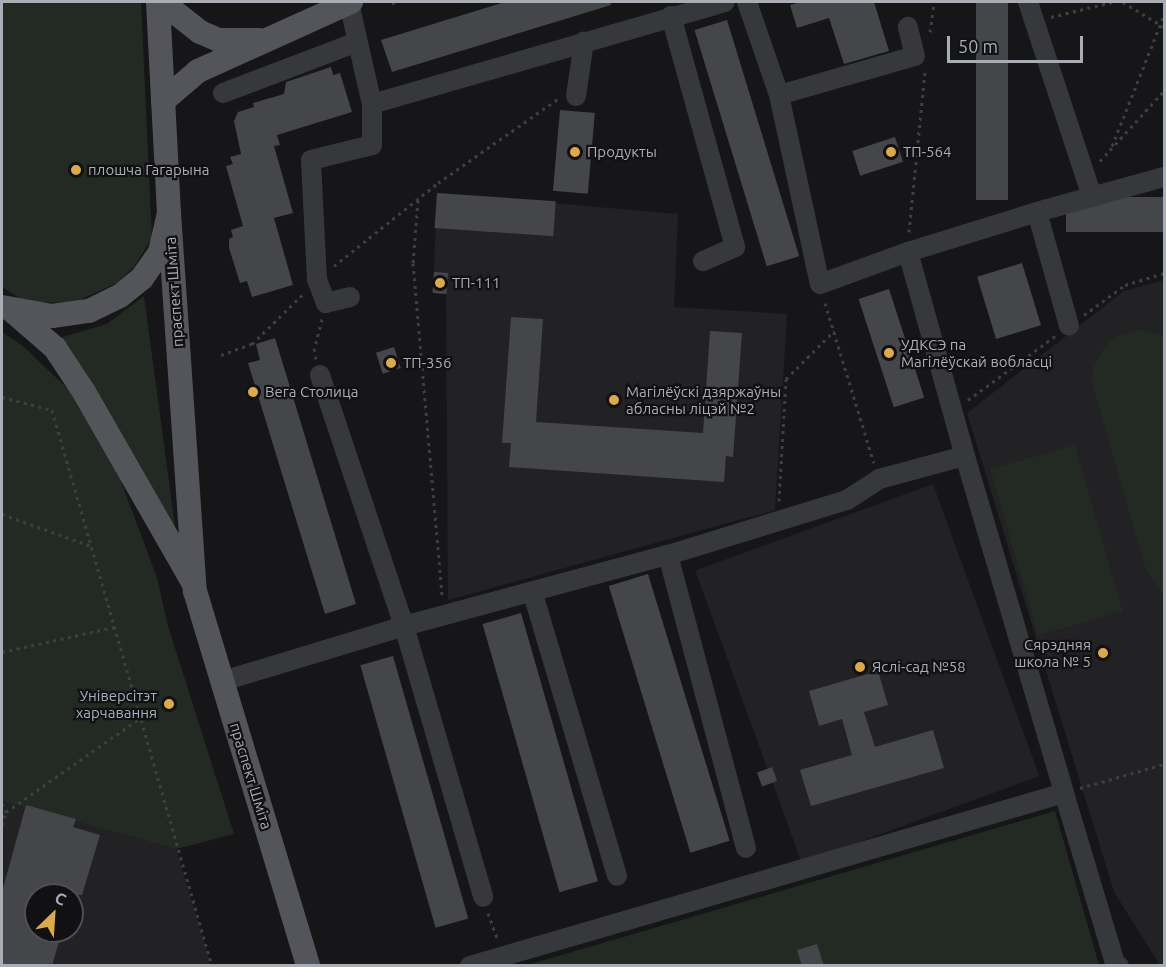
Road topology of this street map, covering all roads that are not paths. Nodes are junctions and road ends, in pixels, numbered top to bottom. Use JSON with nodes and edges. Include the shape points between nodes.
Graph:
{"nodes":[{"id":1,"x":160,"y":2,"type":"edge"},
{"id":2,"x":350,"y":2,"type":"edge"},
{"id":3,"x":724,"y":2,"type":"edge"},
{"id":4,"x":747,"y":2,"type":"edge"},
{"id":5,"x":1028,"y":2,"type":"edge"},
{"id":6,"x":671,"y":16,"type":"junction"},
{"id":7,"x":908,"y":27,"type":"dead end"},
{"id":8,"x":270,"y":40,"type":"junction"},
{"id":9,"x":357,"y":42,"type":"junction"},
{"id":10,"x":584,"y":42,"type":"junction"},
{"id":11,"x":577,"y":91,"type":"road end"},
{"id":12,"x":223,"y":93,"type":"dead end"},
{"id":13,"x":779,"y":95,"type":"junction"},
{"id":14,"x":163,"y":101,"type":"junction"},
{"id":15,"x":372,"y":104,"type":"junction"},
{"id":16,"x":1164,"y":177,"type":"edge"},
{"id":17,"x":1089,"y":188,"type":"junction"},
{"id":18,"x":1037,"y":212,"type":"junction"},
{"id":19,"x":169,"y":213,"type":"junction"},
{"id":20,"x":908,"y":252,"type":"junction"},
{"id":21,"x":703,"y":261,"type":"dead end"},
{"id":22,"x":350,"y":297,"type":"dead end"},
{"id":23,"x":4,"y":306,"type":"edge"},
{"id":24,"x":1069,"y":326,"type":"dead end"},
{"id":25,"x":320,"y":375,"type":"road end"},
{"id":26,"x":965,"y":456,"type":"junction"},
{"id":27,"x":668,"y":555,"type":"junction"},
{"id":28,"x":195,"y":587,"type":"junction"},
{"id":29,"x":533,"y":594,"type":"junction"},
{"id":30,"x":404,"y":626,"type":"junction"},
{"id":31,"x":223,"y":681,"type":"junction"},
{"id":32,"x":1064,"y":793,"type":"junction"},
{"id":33,"x":746,"y":848,"type":"dead end"},
{"id":34,"x":617,"y":876,"type":"dead end"},
{"id":35,"x":483,"y":897,"type":"road end"},
{"id":36,"x":308,"y":966,"type":"edge"},
{"id":37,"x":470,"y":966,"type":"edge"},
{"id":38,"x":1119,"y":966,"type":"edge"}],
"edges":[{"from":1,"to":8,"type":"main road","via":[[200,32],[219,39]]},
{"from":1,"to":14,"type":"main road","name":"праспект Шміта"},
{"from":2,"to":8,"type":"main road"},
{"from":2,"to":9,"type":"lane"},
{"from":3,"to":6,"type":"lane"},
{"from":4,"to":13,"type":"lane"},
{"from":5,"to":17,"type":"lane"},
{"from":6,"to":10,"type":"lane"},
{"from":6,"to":21,"type":"lane","via":[[735,247]]},
{"from":7,"to":13,"type":"lane","via":[[915,56]]},
{"from":8,"to":14,"type":"main road","via":[[198,71]]},
{"from":9,"to":12,"type":"lane"},
{"from":9,"to":15,"type":"lane"},
{"from":10,"to":11,"type":"lane"},
{"from":10,"to":15,"type":"lane"},
{"from":13,"to":20,"type":"lane","via":[[820,284]]},
{"from":14,"to":19,"type":"main road","name":"праспект Шміта"},
{"from":15,"to":22,"type":"lane","via":[[372,145],[311,160],[317,280],[326,303]]},
{"from":16,"to":17,"type":"lane"},
{"from":17,"to":18,"type":"lane"},
{"from":18,"to":20,"type":"lane"},
{"from":18,"to":24,"type":"lane"},
{"from":19,"to":23,"type":"main road","via":[[160,252],[142,278],[120,296],[89,311],[52,316]]},
{"from":19,"to":28,"type":"main road","name":"праспект Шміта"},
{"from":20,"to":26,"type":"lane"},
{"from":23,"to":28,"type":"main road","name":"праспект Шміта","via":[[55,348]]},
{"from":25,"to":30,"type":"lane"},
{"from":26,"to":27,"type":"lane","via":[[879,479],[847,500]]},
{"from":26,"to":32,"type":"lane"},
{"from":27,"to":29,"type":"lane"},
{"from":27,"to":33,"type":"lane"},
{"from":28,"to":31,"type":"main road","name":"праспект Шміта"},
{"from":29,"to":30,"type":"lane"},
{"from":29,"to":34,"type":"lane"},
{"from":30,"to":31,"type":"lane"},
{"from":30,"to":35,"type":"lane"},
{"from":31,"to":36,"type":"main road","name":"праспект Шміта"},
{"from":32,"to":37,"type":"lane"},
{"from":32,"to":38,"type":"lane"}]}
